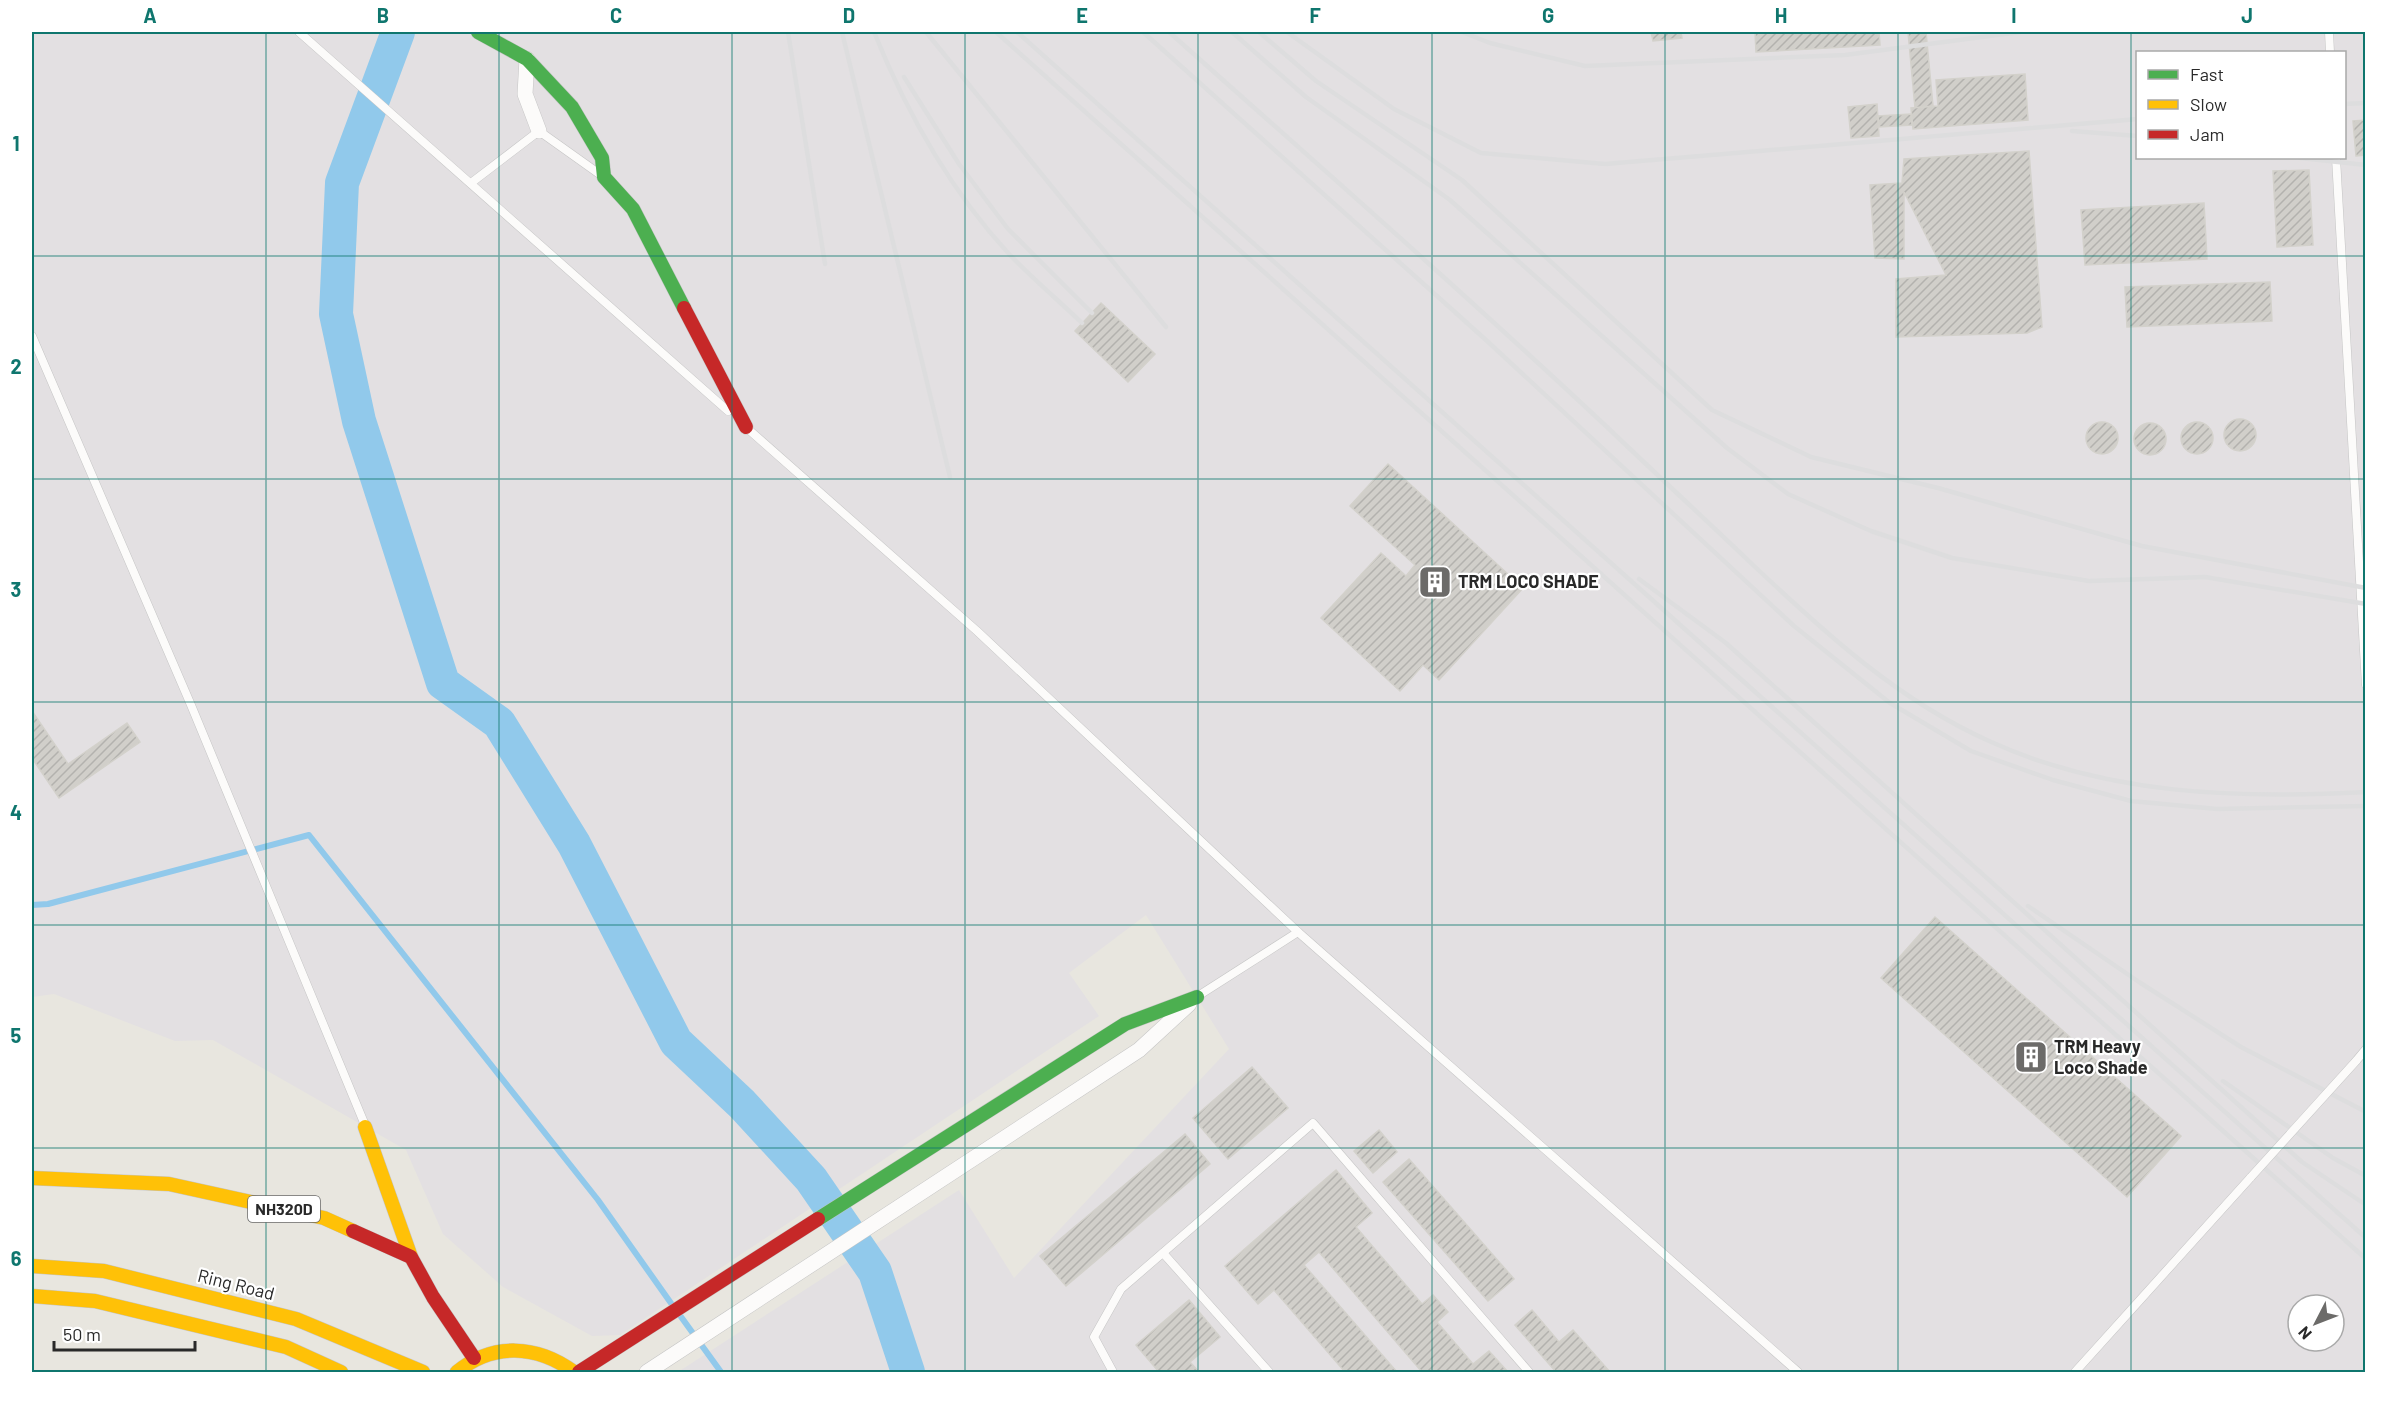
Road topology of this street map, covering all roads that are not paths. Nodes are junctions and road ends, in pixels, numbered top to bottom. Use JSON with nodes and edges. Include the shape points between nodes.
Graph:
{"nodes":[{"id":1,"x":299,"y":32,"type":"edge"},
{"id":2,"x":478,"y":32,"type":"edge"},
{"id":3,"x":2329,"y":32,"type":"edge"},
{"id":4,"x":2330,"y":51,"type":"edge"},
{"id":5,"x":527,"y":59,"type":"junction"},
{"id":6,"x":539,"y":131,"type":"junction"},
{"id":7,"x":2336,"y":159,"type":"edge"},
{"id":8,"x":604,"y":177,"type":"junction"},
{"id":9,"x":471,"y":183,"type":"junction"},
{"id":10,"x":32,"y":336,"type":"edge"},
{"id":11,"x":746,"y":427,"type":"junction"},
{"id":12,"x":2366,"y":685,"type":"edge"},
{"id":13,"x":1298,"y":932,"type":"junction"},
{"id":14,"x":1197,"y":996,"type":"junction"},
{"id":15,"x":2366,"y":1049,"type":"edge"},
{"id":16,"x":365,"y":1127,"type":"joint"},
{"id":17,"x":32,"y":1178,"type":"edge"},
{"id":18,"x":1163,"y":1253,"type":"junction"},
{"id":19,"x":411,"y":1257,"type":"junction"},
{"id":20,"x":32,"y":1266,"type":"edge"},
{"id":21,"x":32,"y":1296,"type":"edge"},
{"id":22,"x":474,"y":1358,"type":"junction"},
{"id":23,"x":341,"y":1372,"type":"edge"},
{"id":24,"x":423,"y":1372,"type":"edge"},
{"id":25,"x":456,"y":1372,"type":"edge"},
{"id":26,"x":574,"y":1372,"type":"edge"},
{"id":27,"x":579,"y":1372,"type":"edge"},
{"id":28,"x":647,"y":1372,"type":"edge"},
{"id":29,"x":1113,"y":1372,"type":"edge"},
{"id":30,"x":1269,"y":1372,"type":"edge"},
{"id":31,"x":1529,"y":1372,"type":"edge"},
{"id":32,"x":1798,"y":1372,"type":"edge"},
{"id":33,"x":2075,"y":1372,"type":"edge"}],
"edges":[{"from":1,"to":9,"type":"lane"},
{"from":2,"to":5,"type":"main road"},
{"from":3,"to":4,"type":"lane"},
{"from":5,"to":6,"type":"street","via":[[525,94]]},
{"from":5,"to":8,"type":"main road","via":[[572,107],[602,158]]},
{"from":6,"to":8,"type":"lane"},
{"from":6,"to":9,"type":"lane"},
{"from":7,"to":12,"type":"lane"},
{"from":8,"to":11,"type":"main road","via":[[633,209]]},
{"from":9,"to":11,"type":"lane"},
{"from":10,"to":16,"type":"lane"},
{"from":11,"to":13,"type":"lane","via":[[977,631]]},
{"from":13,"to":14,"type":"lane"},
{"from":13,"to":32,"type":"lane"},
{"from":14,"to":27,"type":"main road","via":[[1125,1024]]},
{"from":14,"to":28,"type":"street","via":[[1139,1050]]},
{"from":15,"to":33,"type":"lane","bridge":true},
{"from":16,"to":19,"type":"main road"},
{"from":17,"to":19,"type":"main road","number":"NH320D","via":[[169,1184],[324,1218]]},
{"from":18,"to":29,"type":"lane","via":[[1121,1289],[1094,1337]]},
{"from":18,"to":30,"type":"lane"},
{"from":18,"to":31,"type":"lane","via":[[1313,1123]]},
{"from":19,"to":22,"type":"main road"},
{"from":20,"to":24,"type":"main road","name":"Ring Road","via":[[104,1271],[296,1319]]},
{"from":21,"to":23,"type":"main road","via":[[95,1301],[286,1347]]},
{"from":22,"to":25,"type":"main road"},
{"from":22,"to":26,"type":"main road","via":[[503,1349],[540,1352]]}]}
